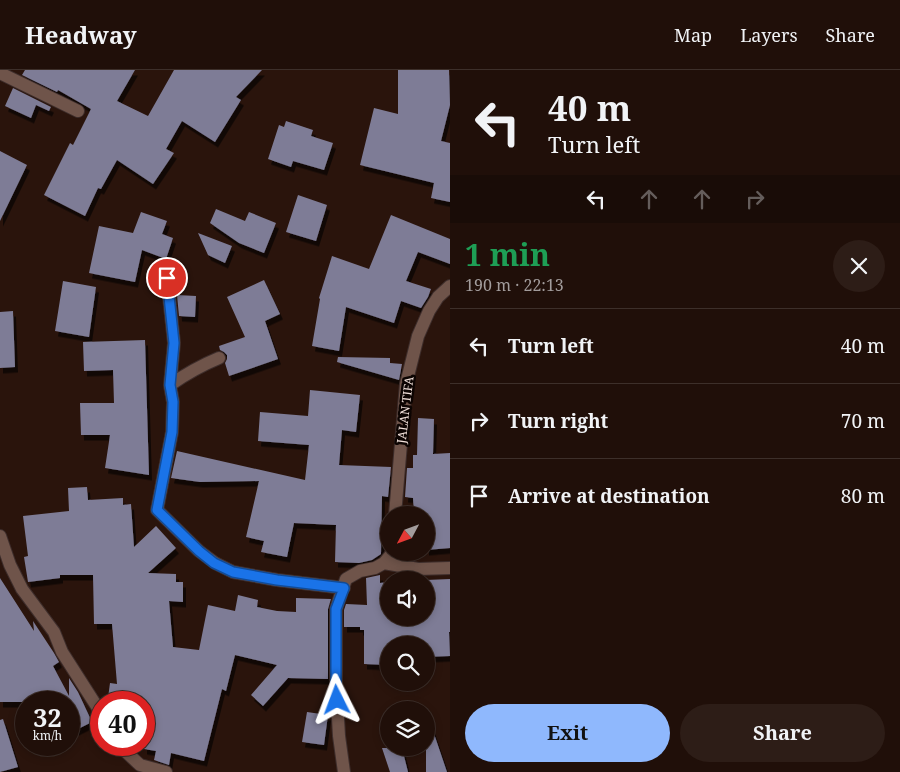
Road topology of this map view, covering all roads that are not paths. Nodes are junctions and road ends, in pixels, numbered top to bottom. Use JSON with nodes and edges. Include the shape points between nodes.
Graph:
{"nodes":[{"id":1,"x":2,"y":74,"type":"edge"},
{"id":2,"x":78,"y":111,"type":"dead end"},
{"id":3,"x":167,"y":278,"type":"dead end"},
{"id":4,"x":450,"y":286,"type":"edge"},
{"id":5,"x":219,"y":358,"type":"dead end"},
{"id":6,"x":170,"y":385,"type":"junction"},
{"id":7,"x":396,"y":506,"type":"edge"},
{"id":8,"x":0,"y":536,"type":"edge"},
{"id":9,"x":384,"y":563,"type":"joint"},
{"id":10,"x":450,"y":568,"type":"edge"},
{"id":11,"x":344,"y":588,"type":"junction"},
{"id":12,"x":90,"y":696,"type":"edge"},
{"id":13,"x":130,"y":756,"type":"edge"},
{"id":14,"x":166,"y":772,"type":"edge"},
{"id":15,"x":344,"y":772,"type":"edge"}],
"edges":[{"from":1,"to":2,"type":"street"},
{"from":3,"to":6,"type":"street","via":[[174,343]]},
{"from":4,"to":7,"type":"street","name":"JALAN TIFA","via":[[429,311],[413,355],[406,384]]},
{"from":5,"to":6,"type":"street"},
{"from":6,"to":11,"type":"street","via":[[172,432],[157,510],[199,551],[233,572]]},
{"from":8,"to":12,"type":"street","via":[[22,589],[54,632],[62,652]]},
{"from":9,"to":10,"type":"street","via":[[418,569]]},
{"from":9,"to":11,"type":"street","via":[[350,576]]},
{"from":11,"to":15,"type":"street","via":[[336,609],[336,683]]},
{"from":13,"to":14,"type":"street","via":[[140,765]]}]}
